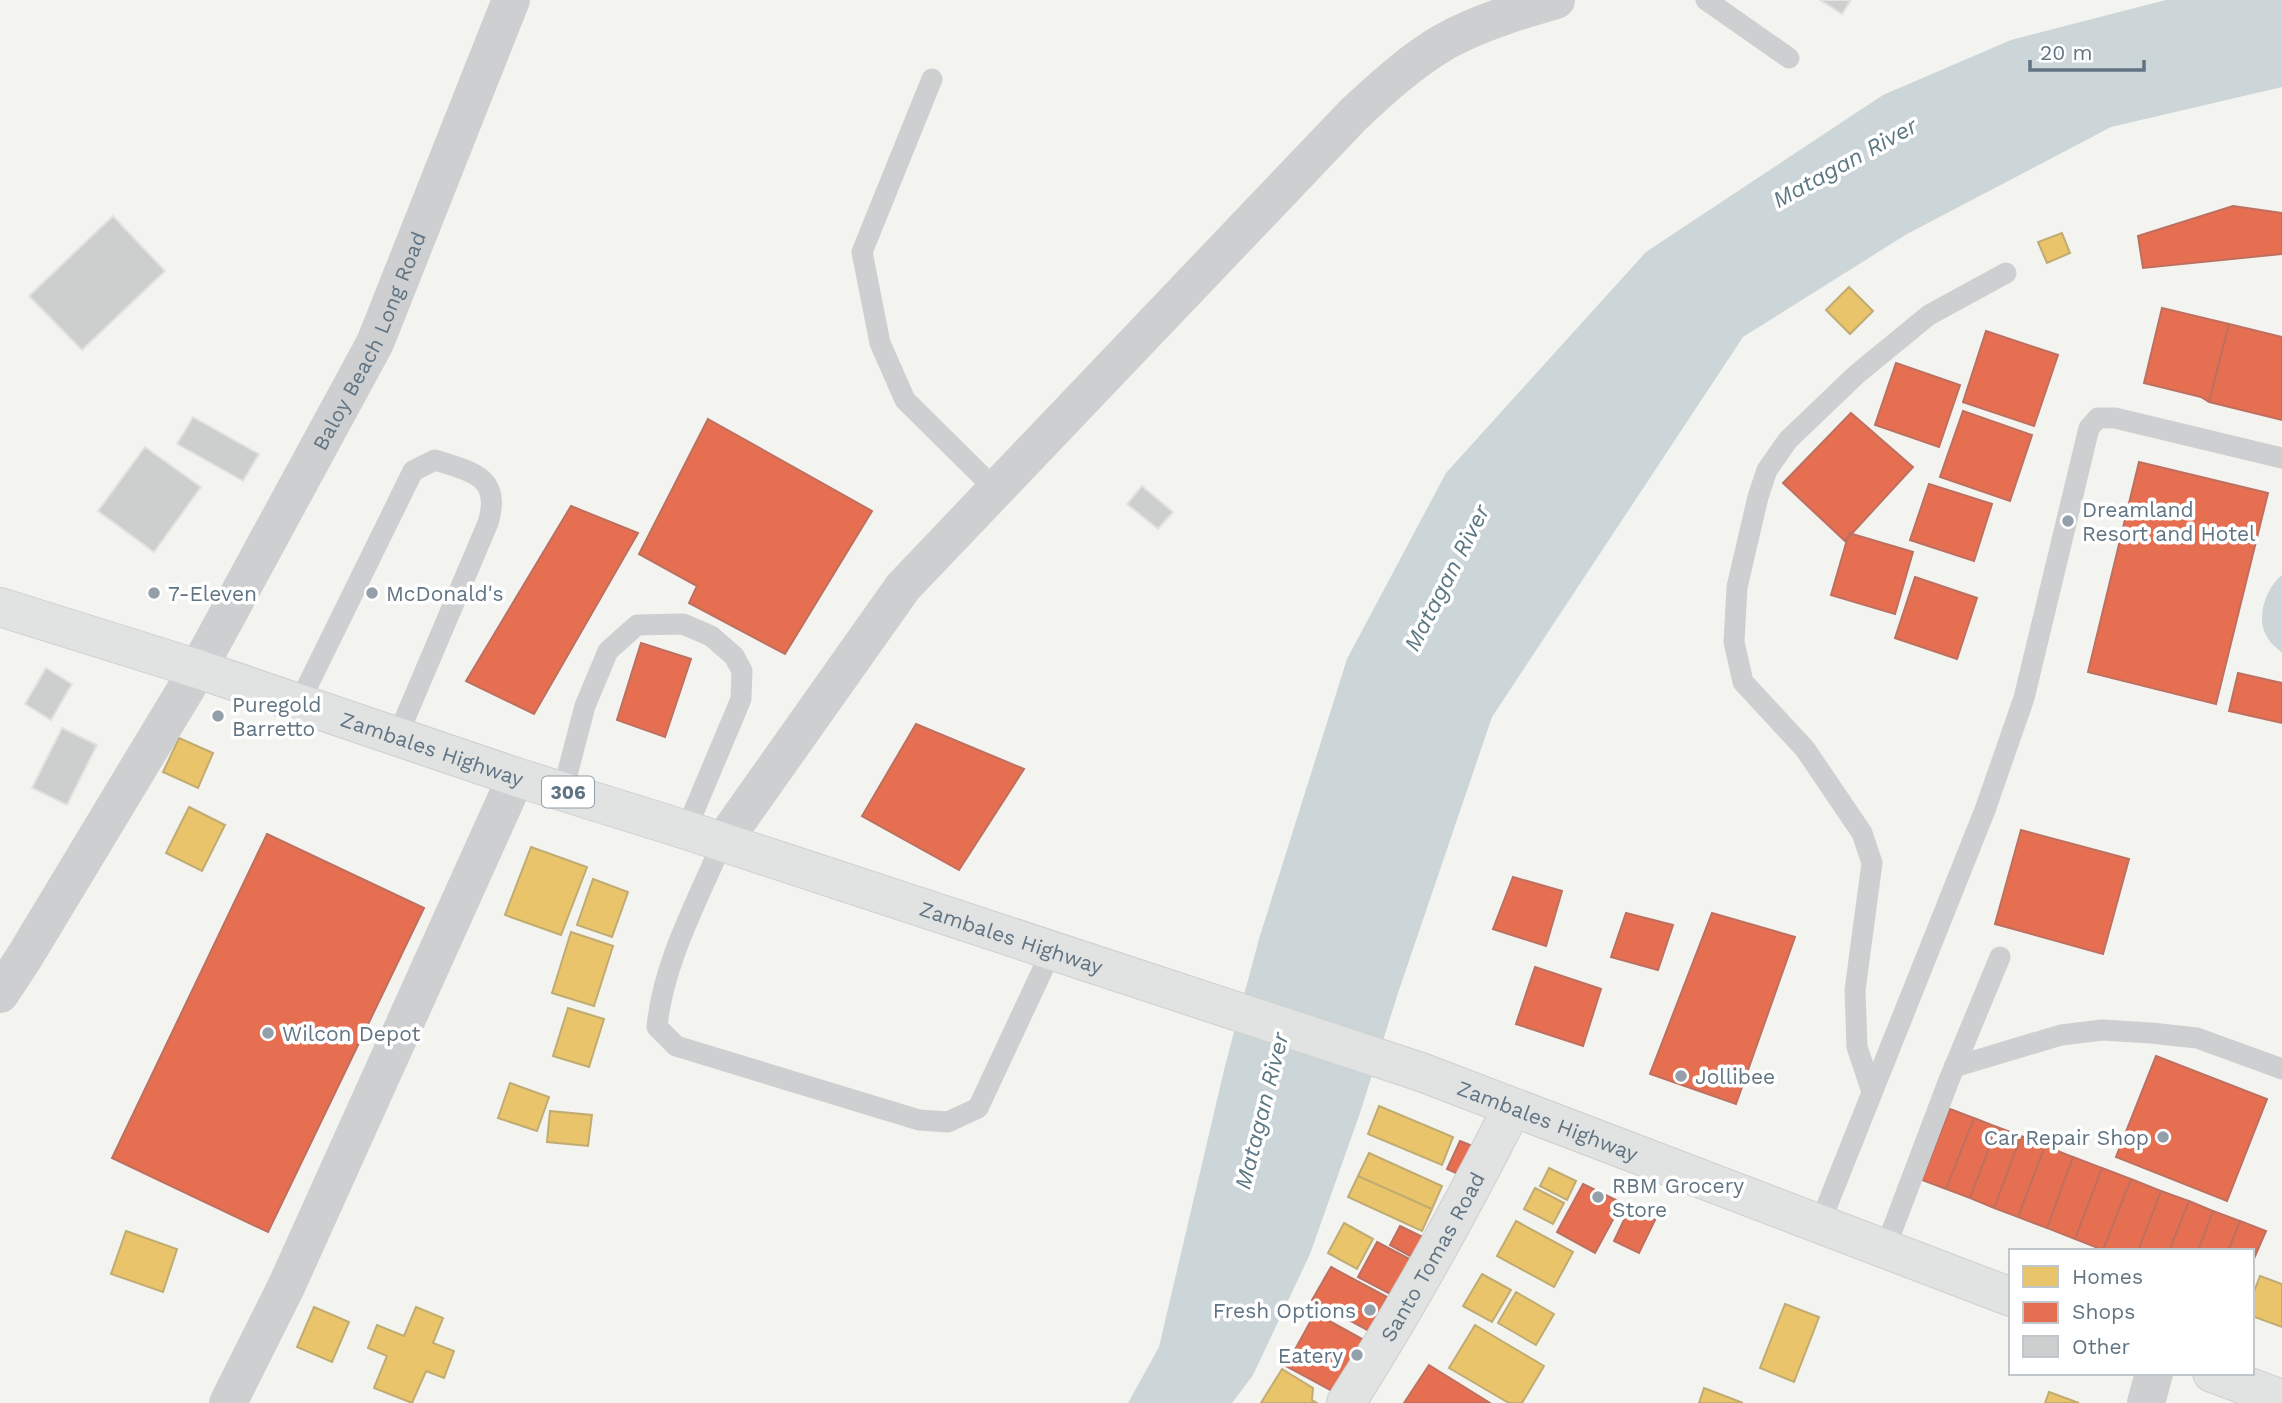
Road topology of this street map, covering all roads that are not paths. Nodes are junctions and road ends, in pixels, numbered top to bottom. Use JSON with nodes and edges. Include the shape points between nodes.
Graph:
{"nodes":[{"id":1,"x":511,"y":0,"type":"edge"},
{"id":2,"x":1556,"y":0,"type":"edge"},
{"id":3,"x":1706,"y":0,"type":"edge"},
{"id":4,"x":1789,"y":58,"type":"dead end"},
{"id":5,"x":932,"y":79,"type":"dead end"},
{"id":6,"x":2006,"y":273,"type":"dead end"},
{"id":7,"x":2282,"y":458,"type":"edge"},
{"id":8,"x":997,"y":491,"type":"junction"},
{"id":9,"x":0,"y":607,"type":"edge"},
{"id":10,"x":198,"y":669,"type":"junction"},
{"id":11,"x":299,"y":703,"type":"junction"},
{"id":12,"x":397,"y":737,"type":"junction"},
{"id":13,"x":516,"y":777,"type":"junction"},
{"id":14,"x":563,"y":790,"type":"junction"},
{"id":15,"x":686,"y":830,"type":"junction"},
{"id":16,"x":722,"y":843,"type":"junction"},
{"id":17,"x":1051,"y":952,"type":"junction"},
{"id":18,"x":2000,"y":957,"type":"dead end"},
{"id":19,"x":0,"y":994,"type":"edge"},
{"id":20,"x":1954,"y":1067,"type":"junction"},
{"id":21,"x":2282,"y":1069,"type":"edge"},
{"id":22,"x":1872,"y":1093,"type":"junction"},
{"id":23,"x":1513,"y":1108,"type":"junction"},
{"id":24,"x":1820,"y":1223,"type":"junction"},
{"id":25,"x":1885,"y":1249,"type":"junction"},
{"id":26,"x":2009,"y":1296,"type":"edge"},
{"id":27,"x":2153,"y":1375,"type":"edge"},
{"id":28,"x":2221,"y":1385,"type":"edge"},
{"id":29,"x":2282,"y":1399,"type":"edge"},
{"id":30,"x":228,"y":1403,"type":"edge"},
{"id":31,"x":1346,"y":1403,"type":"edge"},
{"id":32,"x":2146,"y":1403,"type":"edge"}],
"edges":[{"from":1,"to":10,"type":"street","name":"Baloy Beach Long Road","via":[[375,343]]},
{"from":2,"to":8,"type":"street","via":[[1509,14],[1445,42],[1392,79]]},
{"from":3,"to":4,"type":"lane"},
{"from":5,"to":8,"type":"lane","via":[[862,252],[880,343],[905,400]]},
{"from":6,"to":22,"type":"lane","via":[[1929,315],[1857,374],[1788,440],[1767,470],[1737,587],[1734,642],[1743,682],[1805,749],[1862,833],[1872,863],[1855,990],[1857,1047]]},
{"from":7,"to":22,"type":"lane","via":[[2115,418],[2098,418],[2089,428],[2024,698],[1985,810]]},
{"from":8,"to":16,"type":"street","via":[[903,587]]},
{"from":9,"to":10,"type":"main road","name":"Zambales Highway","number":"306"},
{"from":10,"to":11,"type":"main road","name":"Zambales Highway","number":"306"},
{"from":10,"to":19,"type":"street","name":"Baloy Beach Long Road"},
{"from":11,"to":12,"type":"main road","name":"Zambales Highway","number":"306"},
{"from":11,"to":12,"type":"lane","via":[[413,471],[435,460],[454,466],[490,488],[494,504]]},
{"from":12,"to":13,"type":"main road","name":"Zambales Highway","number":"306"},
{"from":13,"to":14,"type":"main road","name":"Zambales Highway","number":"306"},
{"from":13,"to":30,"type":"street","via":[[286,1287]]},
{"from":14,"to":15,"type":"main road","name":"Zambales Highway","number":"306"},
{"from":14,"to":15,"type":"lane","via":[[585,706],[608,651],[637,625],[683,624],[711,636],[734,656],[742,671],[741,699]]},
{"from":15,"to":16,"type":"main road","name":"Zambales Highway","number":"306"},
{"from":16,"to":17,"type":"main road","name":"Zambales Highway","number":"306"},
{"from":16,"to":17,"type":"lane","via":[[659,1003],[657,1027],[677,1046],[919,1120],[948,1122],[978,1108]]},
{"from":17,"to":23,"type":"main road","name":"Zambales Highway","number":"306","via":[[1420,1072]]},
{"from":18,"to":20,"type":"lane"},
{"from":20,"to":21,"type":"lane","via":[[2061,1035],[2102,1030],[2196,1038]]},
{"from":20,"to":25,"type":"lane"},
{"from":22,"to":24,"type":"lane"},
{"from":23,"to":24,"type":"main road","name":"Zambales Highway","number":"306"},
{"from":23,"to":31,"type":"main road","name":"Santo Tomas Road","via":[[1463,1205]]},
{"from":24,"to":25,"type":"main road","name":"Zambales Highway","number":"306"},
{"from":25,"to":26,"type":"main road","name":"Zambales Highway","number":"306"},
{"from":27,"to":32,"type":"street"},
{"from":28,"to":29,"type":"main road"}]}
